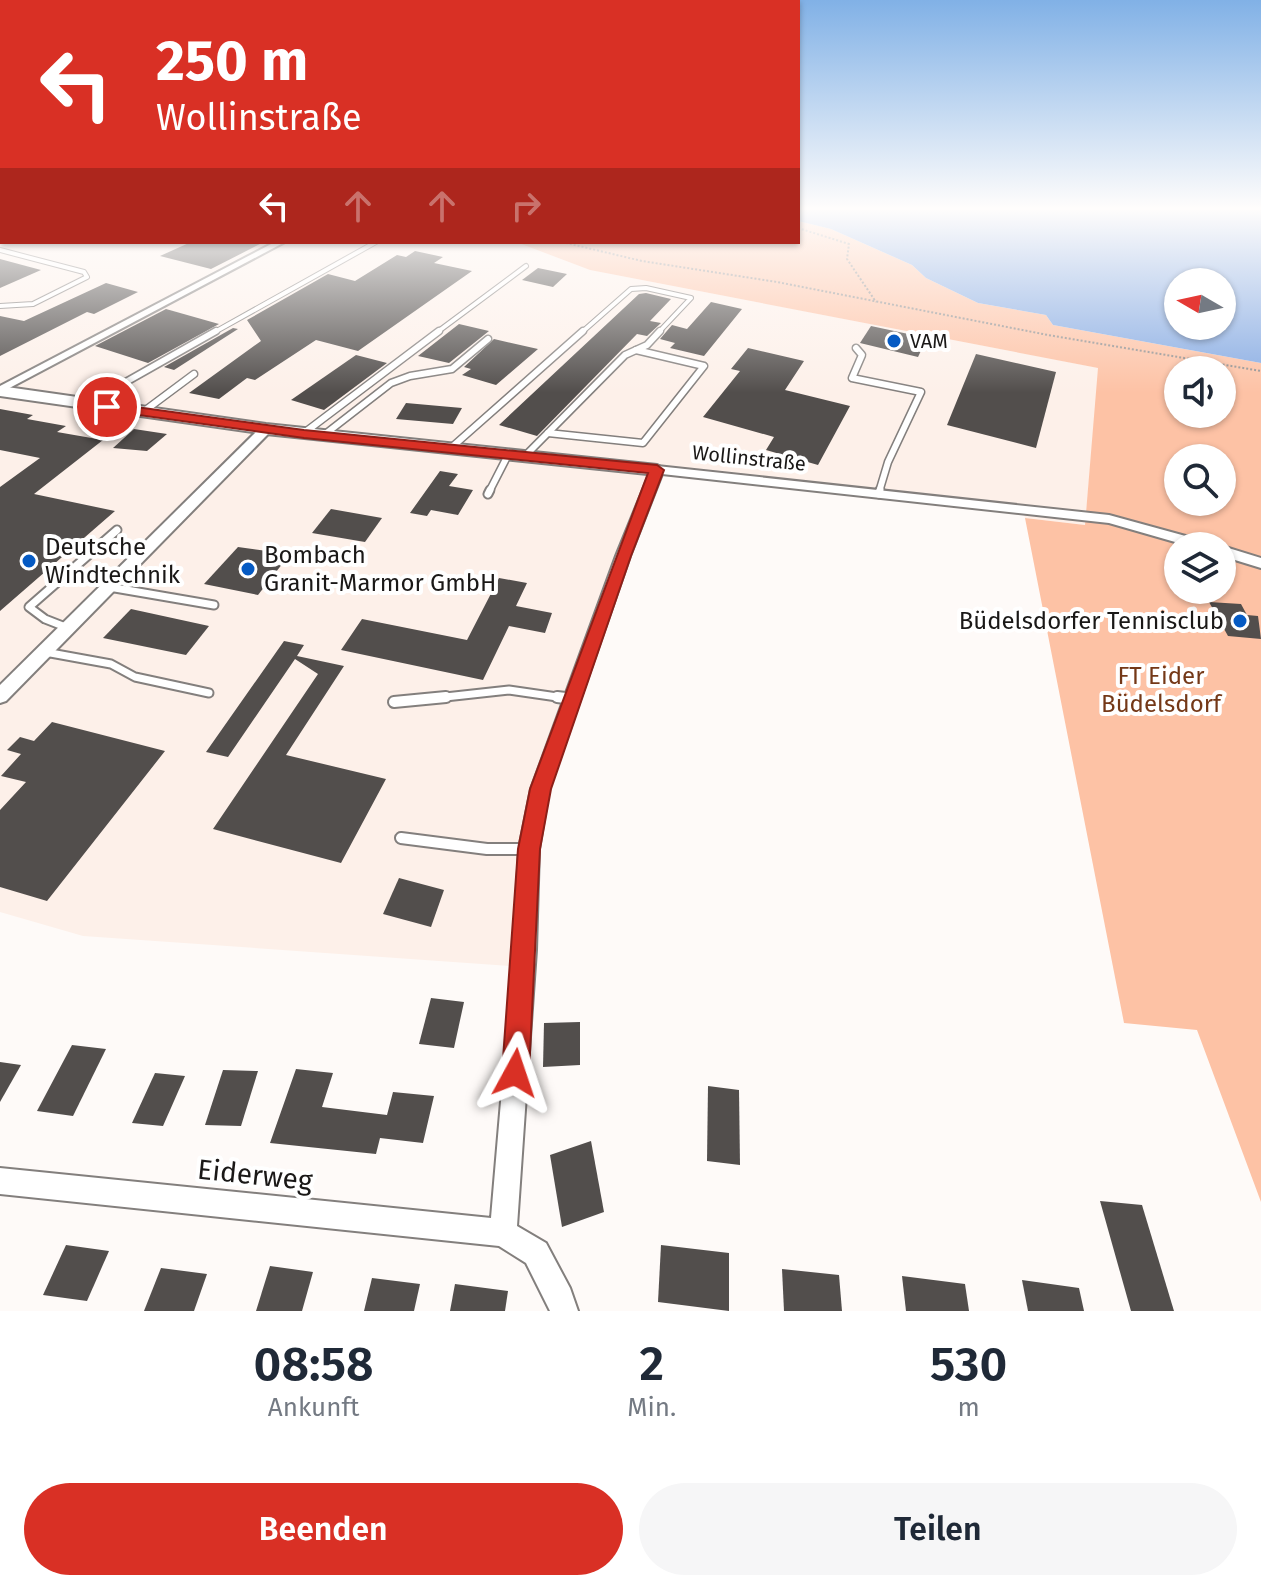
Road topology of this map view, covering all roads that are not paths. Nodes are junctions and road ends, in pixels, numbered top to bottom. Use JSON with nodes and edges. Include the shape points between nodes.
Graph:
{"nodes":[{"id":1,"x":81,"y":271,"type":"edge"},
{"id":2,"x":226,"y":271,"type":"edge"},
{"id":3,"x":324,"y":271,"type":"edge"},
{"id":4,"x":519,"y":271,"type":"edge"},
{"id":5,"x":0,"y":306,"type":"edge"},
{"id":6,"x":488,"y":339,"type":"dead end"},
{"id":7,"x":856,"y":348,"type":"dead end"},
{"id":8,"x":635,"y":350,"type":"junction"},
{"id":9,"x":194,"y":374,"type":"dead end"},
{"id":10,"x":0,"y":390,"type":"edge"},
{"id":11,"x":87,"y":404,"type":"junction"},
{"id":12,"x":142,"y":412,"type":"junction"},
{"id":13,"x":266,"y":429,"type":"junction"},
{"id":14,"x":548,"y":433,"type":"junction"},
{"id":15,"x":304,"y":434,"type":"junction"},
{"id":16,"x":324,"y":435,"type":"junction"},
{"id":17,"x":452,"y":447,"type":"junction"},
{"id":18,"x":509,"y":453,"type":"junction"},
{"id":19,"x":527,"y":454,"type":"junction"},
{"id":20,"x":657,"y":470,"type":"junction"},
{"id":21,"x":488,"y":494,"type":"dead end"},
{"id":22,"x":879,"y":494,"type":"junction"},
{"id":23,"x":117,"y":530,"type":"dead end"},
{"id":24,"x":1164,"y":534,"type":"edge"},
{"id":25,"x":1236,"y":555,"type":"edge"},
{"id":26,"x":1261,"y":563,"type":"edge"},
{"id":27,"x":109,"y":587,"type":"junction"},
{"id":28,"x":214,"y":605,"type":"dead end"},
{"id":29,"x":68,"y":628,"type":"junction"},
{"id":30,"x":44,"y":652,"type":"junction"},
{"id":31,"x":209,"y":693,"type":"dead end"},
{"id":32,"x":0,"y":696,"type":"edge"},
{"id":33,"x":574,"y":699,"type":"junction"},
{"id":34,"x":394,"y":702,"type":"dead end"},
{"id":35,"x":401,"y":838,"type":"dead end"},
{"id":36,"x":529,"y":849,"type":"junction"},
{"id":37,"x":0,"y":1181,"type":"edge"},
{"id":38,"x":503,"y":1233,"type":"junction"},
{"id":39,"x":564,"y":1311,"type":"edge"}],
"edges":[{"from":1,"to":5,"type":"lane","via":[[87,277],[84,281],[31,305]]},
{"from":2,"to":10,"type":"street"},
{"from":3,"to":11,"type":"lane"},
{"from":4,"to":15,"type":"lane"},
{"from":6,"to":16,"type":"lane","via":[[452,369],[391,383]]},
{"from":7,"to":22,"type":"lane","via":[[862,355],[852,378],[921,392]]},
{"from":8,"to":14,"type":"lane"},
{"from":8,"to":14,"type":"lane","via":[[704,366],[643,443]]},
{"from":8,"to":17,"type":"lane","via":[[647,345],[691,298],[631,289]]},
{"from":9,"to":12,"type":"lane"},
{"from":10,"to":11,"type":"street","name":"Wollinstraße"},
{"from":11,"to":12,"type":"street","name":"Wollinstraße"},
{"from":12,"to":13,"type":"street","name":"Wollinstraße"},
{"from":13,"to":15,"type":"street","name":"Wollinstraße"},
{"from":13,"to":27,"type":"street"},
{"from":14,"to":19,"type":"lane"},
{"from":15,"to":16,"type":"street","name":"Wollinstraße"},
{"from":16,"to":17,"type":"street","name":"Wollinstraße"},
{"from":17,"to":18,"type":"street","name":"Wollinstraße"},
{"from":18,"to":19,"type":"street","name":"Wollinstraße"},
{"from":18,"to":21,"type":"lane"},
{"from":19,"to":20,"type":"street","name":"Wollinstraße"},
{"from":20,"to":22,"type":"street","name":"Wollinstraße"},
{"from":20,"to":33,"type":"street"},
{"from":22,"to":24,"type":"street","name":"Wollinstraße","via":[[1109,519]]},
{"from":23,"to":29,"type":"lane","via":[[29,607]]},
{"from":25,"to":26,"type":"street"},
{"from":27,"to":28,"type":"lane"},
{"from":27,"to":29,"type":"street"},
{"from":29,"to":30,"type":"street"},
{"from":30,"to":31,"type":"lane","via":[[111,664],[135,677]]},
{"from":30,"to":32,"type":"street"},
{"from":33,"to":34,"type":"lane","via":[[509,690]]},
{"from":33,"to":36,"type":"street","via":[[540,789]]},
{"from":35,"to":36,"type":"lane"},
{"from":36,"to":38,"type":"street"},
{"from":37,"to":38,"type":"street","name":"Eiderweg"},
{"from":38,"to":39,"type":"street","via":[[536,1253]]}]}
